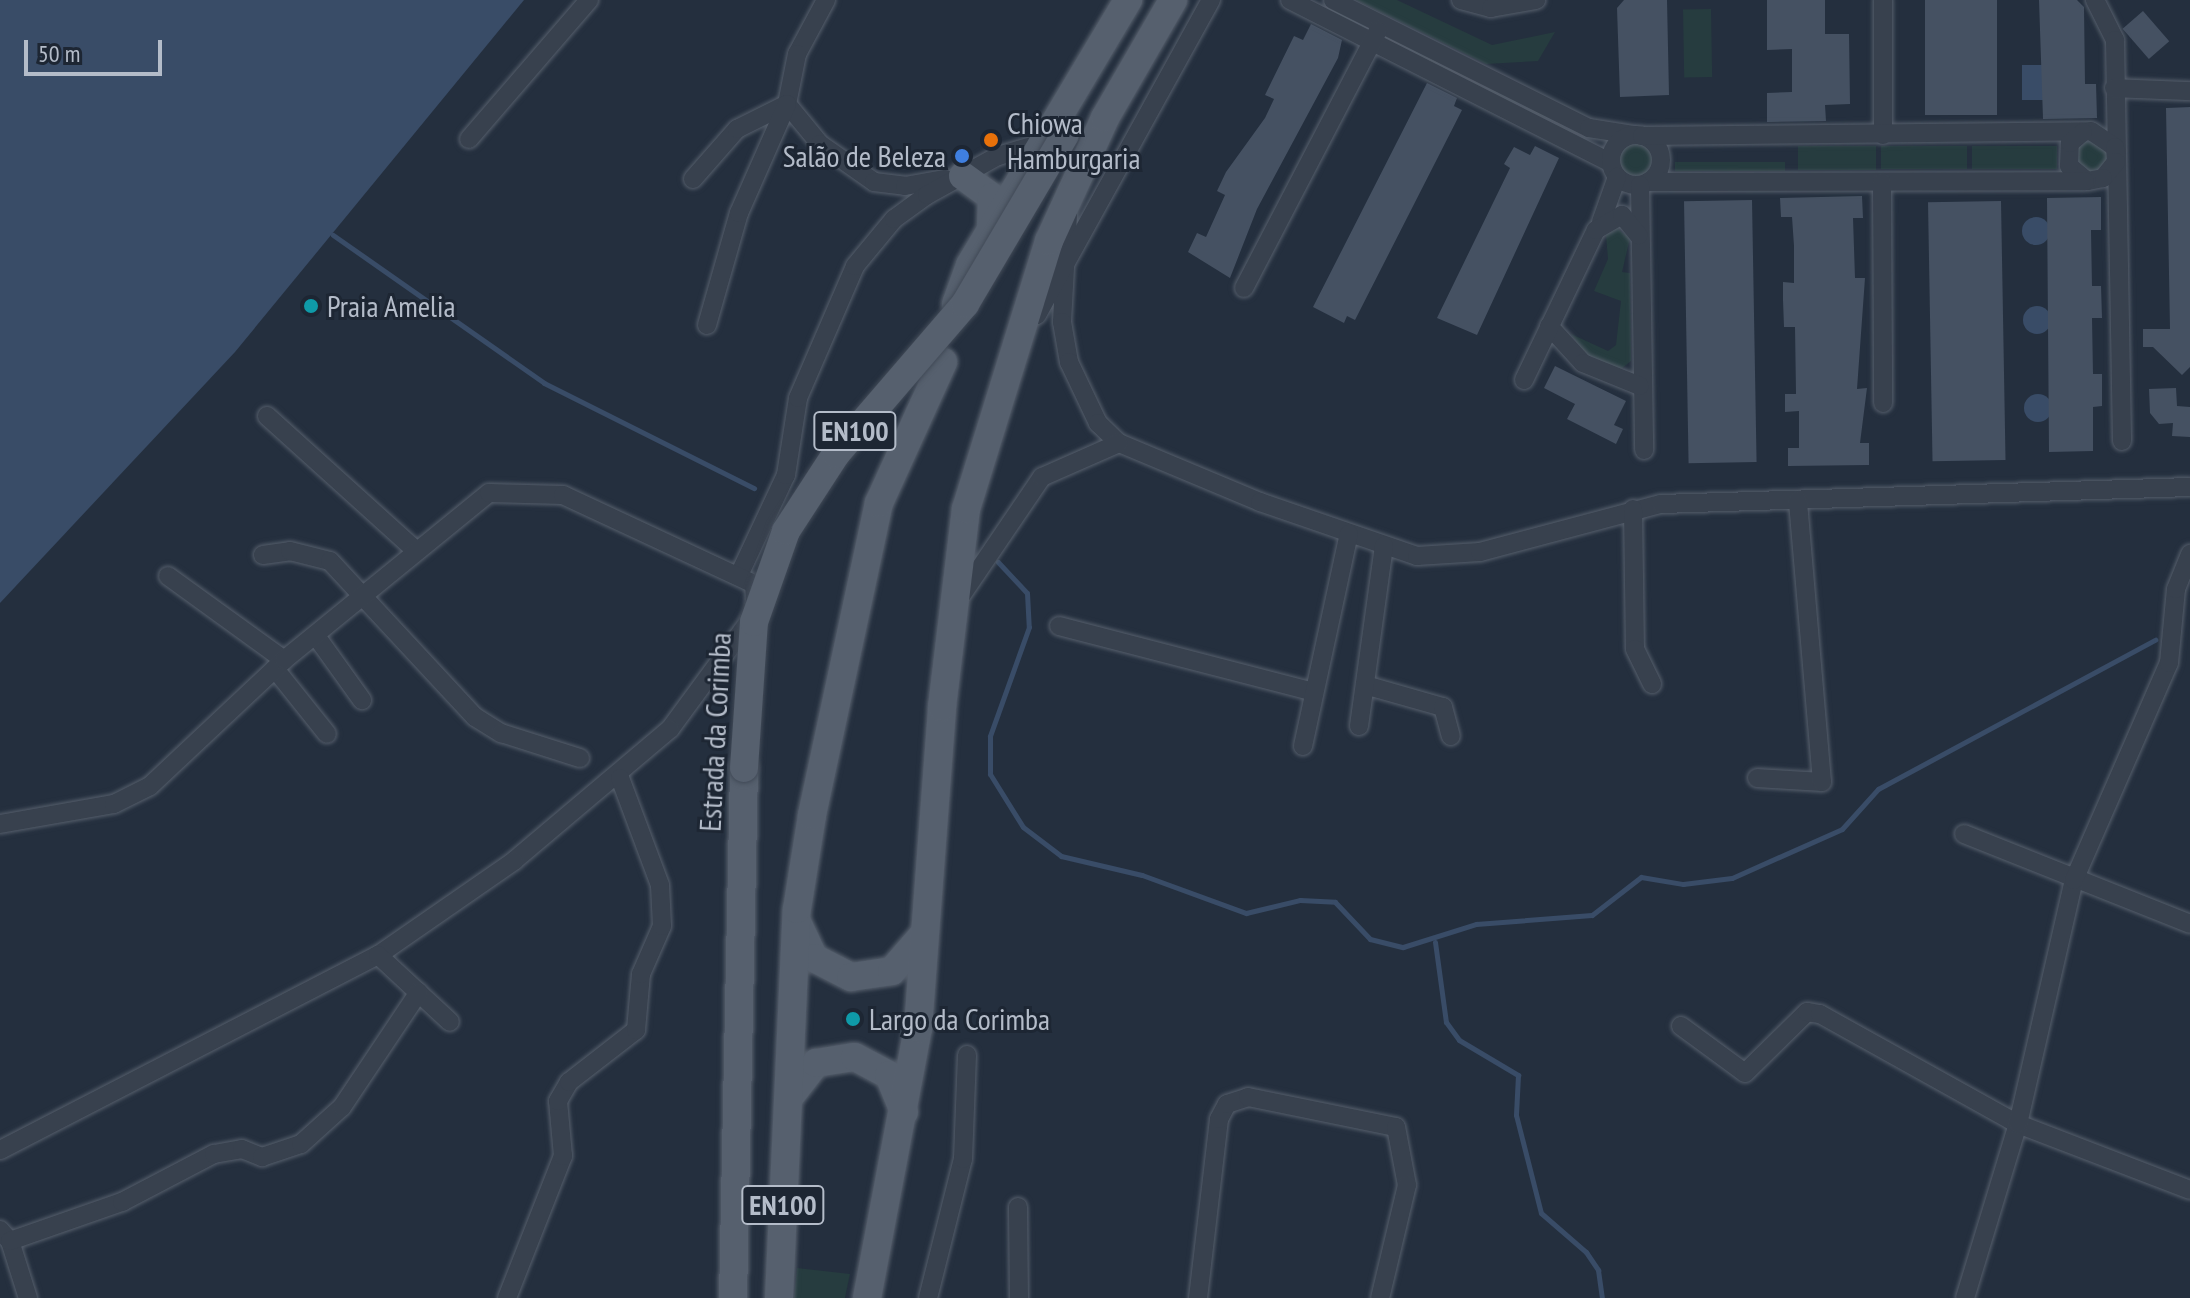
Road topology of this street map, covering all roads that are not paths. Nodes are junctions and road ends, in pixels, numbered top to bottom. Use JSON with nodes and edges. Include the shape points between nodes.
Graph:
{"nodes":[{"id":1,"x":589,"y":0,"type":"edge"},
{"id":2,"x":826,"y":0,"type":"edge"},
{"id":3,"x":1128,"y":0,"type":"edge"},
{"id":4,"x":1146,"y":0,"type":"edge"},
{"id":5,"x":1173,"y":0,"type":"edge"},
{"id":6,"x":1211,"y":0,"type":"edge"},
{"id":7,"x":1220,"y":0,"type":"edge"},
{"id":8,"x":1290,"y":0,"type":"edge"},
{"id":9,"x":1333,"y":0,"type":"edge"},
{"id":10,"x":1461,"y":0,"type":"edge"},
{"id":11,"x":1536,"y":0,"type":"edge"},
{"id":12,"x":1883,"y":0,"type":"edge"},
{"id":13,"x":2095,"y":0,"type":"edge"},
{"id":14,"x":1377,"y":32,"type":"junction"},
{"id":15,"x":1189,"y":34,"type":"junction"},
{"id":16,"x":2114,"y":88,"type":"junction"},
{"id":17,"x":2190,"y":91,"type":"edge"},
{"id":18,"x":787,"y":104,"type":"junction"},
{"id":19,"x":2115,"y":112,"type":"junction"},
{"id":20,"x":2087,"y":132,"type":"junction"},
{"id":21,"x":1883,"y":135,"type":"junction"},
{"id":22,"x":1638,"y":136,"type":"junction"},
{"id":23,"x":469,"y":139,"type":"dead end"},
{"id":24,"x":1052,"y":140,"type":"junction"},
{"id":25,"x":2117,"y":155,"type":"junction"},
{"id":26,"x":1614,"y":170,"type":"junction"},
{"id":27,"x":963,"y":176,"type":"junction"},
{"id":28,"x":693,"y":179,"type":"dead end"},
{"id":29,"x":2092,"y":180,"type":"junction"},
{"id":30,"x":1882,"y":182,"type":"junction"},
{"id":31,"x":1644,"y":184,"type":"junction"},
{"id":32,"x":1072,"y":186,"type":"junction"},
{"id":33,"x":2115,"y":201,"type":"junction"},
{"id":34,"x":1596,"y":230,"type":"junction"},
{"id":35,"x":990,"y":231,"type":"junction"},
{"id":36,"x":1638,"y":235,"type":"junction"},
{"id":37,"x":1063,"y":264,"type":"junction"},
{"id":38,"x":1244,"y":288,"type":"dead end"},
{"id":39,"x":956,"y":304,"type":"dead end"},
{"id":40,"x":707,"y":325,"type":"dead end"},
{"id":41,"x":1549,"y":326,"type":"junction"},
{"id":42,"x":943,"y":362,"type":"dead end"},
{"id":43,"x":1524,"y":380,"type":"dead end"},
{"id":44,"x":1001,"y":385,"type":"junction"},
{"id":45,"x":1640,"y":386,"type":"junction"},
{"id":46,"x":1883,"y":403,"type":"dead end"},
{"id":47,"x":267,"y":416,"type":"dead end"},
{"id":48,"x":2122,"y":441,"type":"dead end"},
{"id":49,"x":1119,"y":443,"type":"junction"},
{"id":50,"x":1644,"y":450,"type":"dead end"},
{"id":51,"x":2190,"y":487,"type":"edge"},
{"id":52,"x":1798,"y":500,"type":"junction"},
{"id":53,"x":1633,"y":509,"type":"junction"},
{"id":54,"x":1349,"y":534,"type":"junction"},
{"id":55,"x":1384,"y":546,"type":"junction"},
{"id":56,"x":414,"y":549,"type":"junction"},
{"id":57,"x":2190,"y":554,"type":"edge"},
{"id":58,"x":263,"y":555,"type":"dead end"},
{"id":59,"x":740,"y":573,"type":"junction"},
{"id":60,"x":168,"y":576,"type":"dead end"},
{"id":61,"x":366,"y":597,"type":"junction"},
{"id":62,"x":955,"y":608,"type":"junction"},
{"id":63,"x":1059,"y":626,"type":"dead end"},
{"id":64,"x":2182,"y":628,"type":"edge"},
{"id":65,"x":316,"y":636,"type":"junction"},
{"id":66,"x":279,"y":664,"type":"junction"},
{"id":67,"x":1652,"y":684,"type":"dead end"},
{"id":68,"x":1365,"y":685,"type":"junction"},
{"id":69,"x":1314,"y":692,"type":"junction"},
{"id":70,"x":362,"y":700,"type":"dead end"},
{"id":71,"x":1359,"y":726,"type":"dead end"},
{"id":72,"x":327,"y":734,"type":"dead end"},
{"id":73,"x":1451,"y":736,"type":"dead end"},
{"id":74,"x":1303,"y":746,"type":"dead end"},
{"id":75,"x":580,"y":758,"type":"dead end"},
{"id":76,"x":620,"y":778,"type":"junction"},
{"id":77,"x":1757,"y":778,"type":"dead end"},
{"id":78,"x":0,"y":824,"type":"edge"},
{"id":79,"x":1964,"y":834,"type":"dead end"},
{"id":80,"x":2074,"y":880,"type":"junction"},
{"id":81,"x":797,"y":909,"type":"junction"},
{"id":82,"x":927,"y":920,"type":"junction"},
{"id":83,"x":2190,"y":924,"type":"edge"},
{"id":84,"x":378,"y":955,"type":"junction"},
{"id":85,"x":419,"y":992,"type":"junction"},
{"id":86,"x":450,"y":1022,"type":"dead end"},
{"id":87,"x":1681,"y":1026,"type":"dead end"},
{"id":88,"x":967,"y":1055,"type":"dead end"},
{"id":89,"x":785,"y":1111,"type":"junction"},
{"id":90,"x":903,"y":1121,"type":"junction"},
{"id":91,"x":2018,"y":1124,"type":"junction"},
{"id":92,"x":0,"y":1150,"type":"edge"},
{"id":93,"x":2190,"y":1190,"type":"edge"},
{"id":94,"x":1018,"y":1207,"type":"dead end"},
{"id":95,"x":5,"y":1236,"type":"edge"},
{"id":96,"x":28,"y":1298,"type":"edge"},
{"id":97,"x":507,"y":1298,"type":"edge"},
{"id":98,"x":733,"y":1298,"type":"edge"},
{"id":99,"x":779,"y":1298,"type":"edge"},
{"id":100,"x":867,"y":1298,"type":"edge"},
{"id":101,"x":928,"y":1298,"type":"edge"},
{"id":102,"x":1019,"y":1298,"type":"edge"},
{"id":103,"x":1198,"y":1298,"type":"edge"},
{"id":104,"x":1380,"y":1298,"type":"edge"},
{"id":105,"x":1965,"y":1298,"type":"edge"}],
"edges":[{"from":1,"to":23,"type":"street"},
{"from":2,"to":18,"type":"street","via":[[797,54]]},
{"from":3,"to":24,"type":"main road","name":"Estrada da Corimba","number":"EN100"},
{"from":4,"to":24,"type":"main road","name":"Estrada da Corimba","number":"EN100"},
{"from":5,"to":32,"type":"main road"},
{"from":6,"to":15,"type":"street"},
{"from":7,"to":15,"type":"street"},
{"from":8,"to":14,"type":"street"},
{"from":9,"to":14,"type":"street"},
{"from":10,"to":11,"type":"street","via":[[1491,8]]},
{"from":12,"to":21,"type":"street"},
{"from":13,"to":16,"type":"street","via":[[2114,27]]},
{"from":14,"to":22,"type":"street","via":[[1589,128]]},
{"from":14,"to":26,"type":"street"},
{"from":14,"to":38,"type":"street"},
{"from":15,"to":37,"type":"street"},
{"from":16,"to":17,"type":"street"},
{"from":16,"to":19,"type":"street"},
{"from":18,"to":27,"type":"street","via":[[820,144],[874,182],[905,186]]},
{"from":18,"to":28,"type":"street","via":[[737,129]]},
{"from":18,"to":40,"type":"street","via":[[739,213]]},
{"from":19,"to":20,"type":"street"},
{"from":19,"to":25,"type":"street"},
{"from":20,"to":21,"type":"street"},
{"from":20,"to":25,"type":"street","via":[[2111,140]]},
{"from":20,"to":29,"type":"street","via":[[2066,158]]},
{"from":21,"to":22,"type":"street"},
{"from":22,"to":26,"type":"street","via":[[1614,147]]},
{"from":22,"to":31,"type":"street","via":[[1660,153]]},
{"from":24,"to":27,"type":"street"},
{"from":24,"to":35,"type":"main road","name":"Estrada da Corimba","number":"EN100"},
{"from":24,"to":98,"type":"main road","name":"Estrada da Corimba","number":"EN100","bridge":true,"via":[[965,304],[836,454],[786,531],[754,622],[744,768]]},
{"from":25,"to":29,"type":"street","via":[[2109,174]]},
{"from":25,"to":33,"type":"street"},
{"from":26,"to":31,"type":"street"},
{"from":26,"to":34,"type":"street"},
{"from":27,"to":35,"type":"main road","number":"EN100","via":[[992,197]]},
{"from":27,"to":59,"type":"street","via":[[894,219],[855,266],[798,398],[772,513]]},
{"from":29,"to":30,"type":"street"},
{"from":29,"to":33,"type":"street"},
{"from":30,"to":31,"type":"street"},
{"from":30,"to":46,"type":"street"},
{"from":31,"to":36,"type":"street"},
{"from":32,"to":37,"type":"street"},
{"from":32,"to":44,"type":"main road"},
{"from":33,"to":48,"type":"street"},
{"from":34,"to":36,"type":"street","via":[[1622,215]]},
{"from":34,"to":41,"type":"street"},
{"from":35,"to":39,"type":"main road","name":"Estrada da Corimba","number":"EN100"},
{"from":36,"to":45,"type":"street"},
{"from":37,"to":44,"type":"street"},
{"from":37,"to":49,"type":"street","via":[[1069,362],[1098,423]]},
{"from":41,"to":43,"type":"street"},
{"from":41,"to":45,"type":"street","via":[[1583,363]]},
{"from":42,"to":81,"type":"main road","number":"EN100","via":[[879,503]]},
{"from":44,"to":62,"type":"main road","via":[[966,509]]},
{"from":45,"to":50,"type":"street"},
{"from":47,"to":56,"type":"street"},
{"from":49,"to":54,"type":"street"},
{"from":49,"to":62,"type":"street","via":[[1042,477],[997,535]]},
{"from":51,"to":52,"type":"street"},
{"from":52,"to":53,"type":"street"},
{"from":52,"to":77,"type":"street","via":[[1822,782]]},
{"from":53,"to":55,"type":"street","via":[[1449,558]]},
{"from":53,"to":67,"type":"street","via":[[1635,649]]},
{"from":54,"to":55,"type":"street"},
{"from":54,"to":69,"type":"street"},
{"from":55,"to":68,"type":"street"},
{"from":56,"to":59,"type":"street","via":[[479,498],[529,490],[593,505]]},
{"from":56,"to":61,"type":"street"},
{"from":57,"to":64,"type":"street","via":[[2176,589]]},
{"from":58,"to":61,"type":"street","via":[[314,554],[341,569]]},
{"from":59,"to":76,"type":"street","via":[[754,584],[756,612],[697,698]]},
{"from":60,"to":66,"type":"street"},
{"from":61,"to":65,"type":"street"},
{"from":61,"to":75,"type":"street","via":[[475,717],[501,733]]},
{"from":62,"to":82,"type":"main road"},
{"from":63,"to":69,"type":"street"},
{"from":64,"to":80,"type":"street"},
{"from":65,"to":66,"type":"street"},
{"from":65,"to":70,"type":"street"},
{"from":66,"to":72,"type":"street"},
{"from":66,"to":78,"type":"street","via":[[150,786],[114,804]]},
{"from":68,"to":71,"type":"street"},
{"from":68,"to":73,"type":"street","via":[[1443,707]]},
{"from":69,"to":74,"type":"street"},
{"from":76,"to":84,"type":"street"},
{"from":76,"to":97,"type":"street","via":[[660,885],[662,926],[641,974],[636,1030],[569,1082],[558,1101],[563,1156]]},
{"from":79,"to":80,"type":"street"},
{"from":80,"to":83,"type":"street"},
{"from":80,"to":91,"type":"street"},
{"from":81,"to":82,"type":"main road","via":[[814,958],[857,978],[901,965]]},
{"from":81,"to":89,"type":"main road","number":"EN100"},
{"from":82,"to":90,"type":"main road"},
{"from":84,"to":85,"type":"street"},
{"from":84,"to":92,"type":"street"},
{"from":85,"to":86,"type":"street"},
{"from":85,"to":95,"type":"street","via":[[342,1107],[301,1144],[262,1157],[242,1149],[214,1154],[122,1202]]},
{"from":87,"to":91,"type":"street","via":[[1745,1073],[1812,1011]]},
{"from":88,"to":101,"type":"street","via":[[963,1159]]},
{"from":89,"to":90,"type":"main road","via":[[808,1068],[849,1056],[889,1075]]},
{"from":89,"to":99,"type":"main road","number":"EN100"},
{"from":90,"to":100,"type":"main road"},
{"from":91,"to":93,"type":"street"},
{"from":91,"to":105,"type":"street"},
{"from":94,"to":102,"type":"street"},
{"from":95,"to":96,"type":"street"},
{"from":103,"to":104,"type":"street","via":[[1227,1104],[1248,1097],[1396,1127],[1407,1185]]}]}
